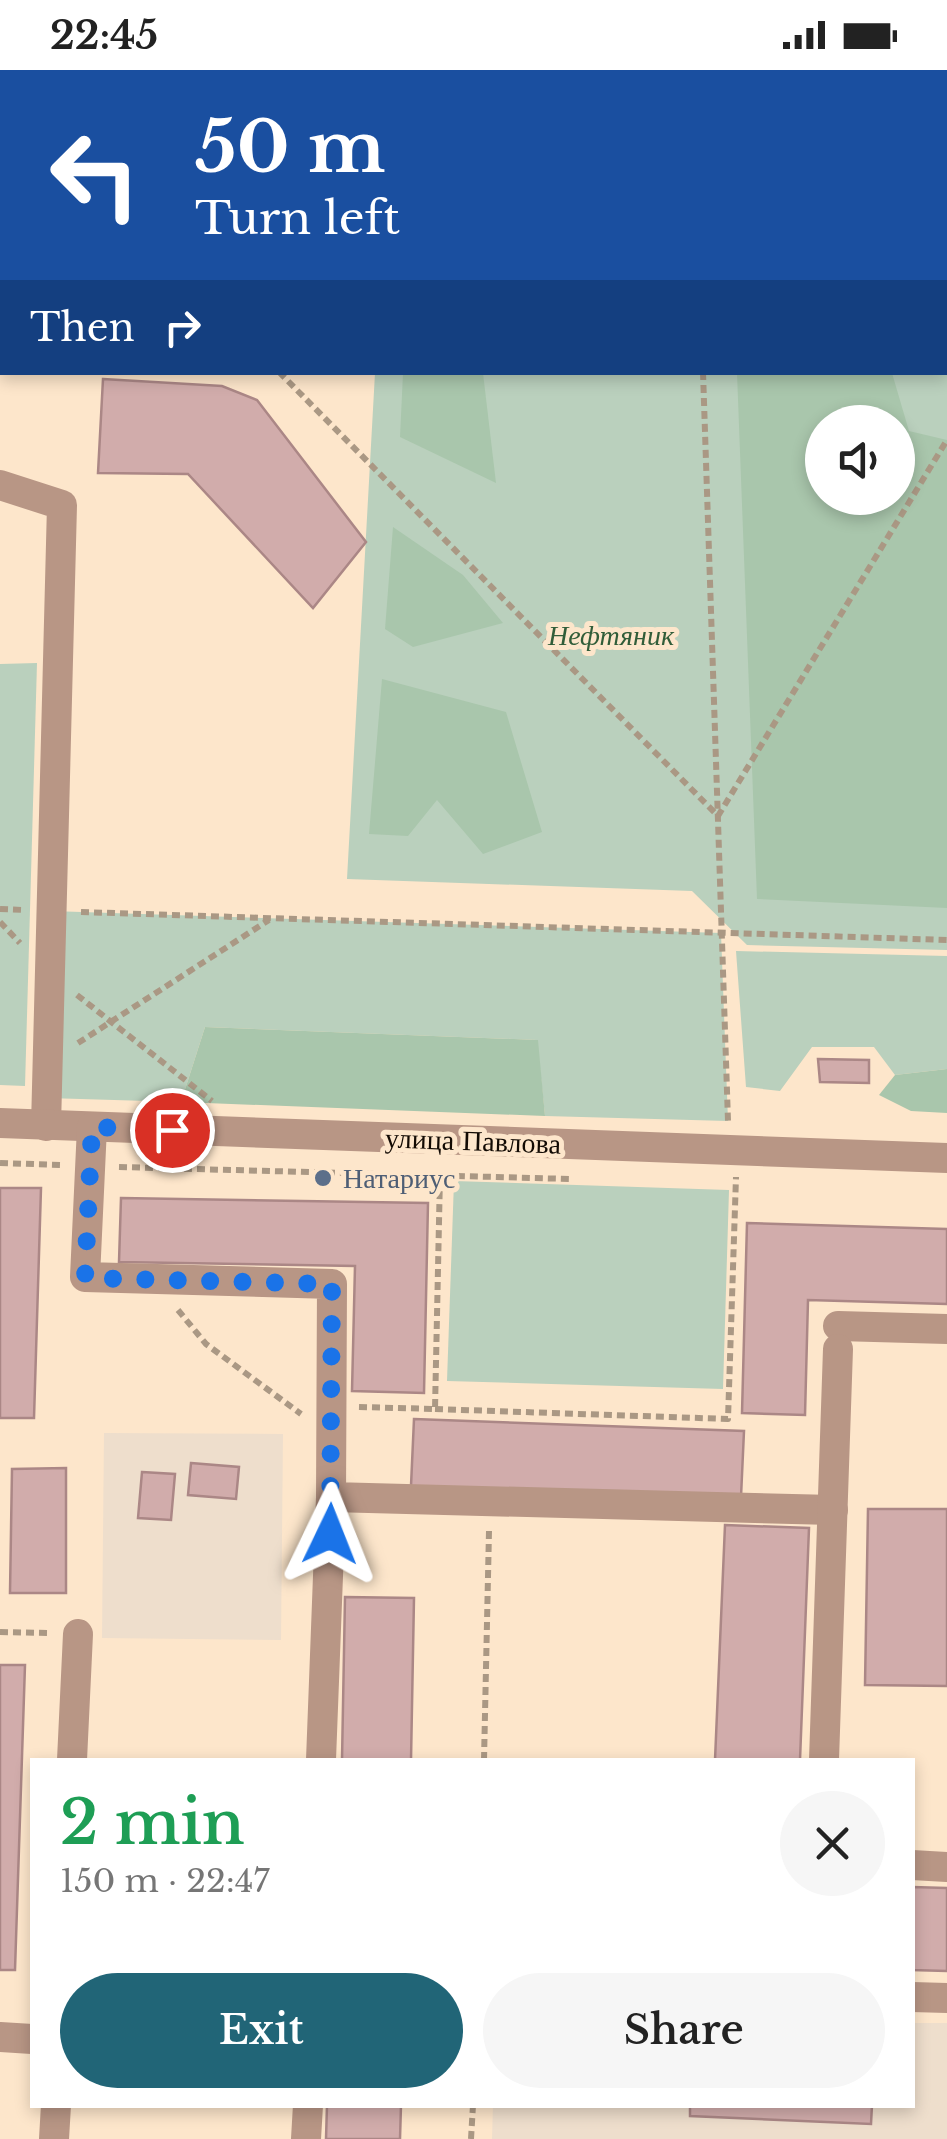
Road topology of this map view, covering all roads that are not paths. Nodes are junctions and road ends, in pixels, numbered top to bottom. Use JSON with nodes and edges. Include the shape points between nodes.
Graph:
{"nodes":[{"id":1,"x":0,"y":485,"type":"edge"},
{"id":2,"x":0,"y":1123,"type":"edge"},
{"id":3,"x":46,"y":1126,"type":"junction"},
{"id":4,"x":92,"y":1127,"type":"junction"},
{"id":5,"x":947,"y":1158,"type":"edge"},
{"id":6,"x":947,"y":1329,"type":"edge"},
{"id":7,"x":331,"y":1497,"type":"junction"},
{"id":8,"x":833,"y":1510,"type":"junction"},
{"id":9,"x":78,"y":1634,"type":"road end"},
{"id":10,"x":72,"y":1758,"type":"edge"},
{"id":11,"x":322,"y":1758,"type":"edge"},
{"id":12,"x":824,"y":1758,"type":"edge"},
{"id":13,"x":915,"y":1866,"type":"edge"},
{"id":14,"x":947,"y":1867,"type":"edge"},
{"id":15,"x":915,"y":1997,"type":"edge"},
{"id":16,"x":947,"y":1998,"type":"edge"},
{"id":17,"x":0,"y":2036,"type":"edge"},
{"id":18,"x":30,"y":2039,"type":"edge"},
{"id":19,"x":56,"y":2108,"type":"edge"},
{"id":20,"x":308,"y":2108,"type":"edge"},
{"id":21,"x":54,"y":2139,"type":"edge"},
{"id":22,"x":306,"y":2139,"type":"edge"}],
"edges":[{"from":1,"to":3,"type":"street","via":[[62,506]]},
{"from":2,"to":3,"type":"street","name":"улица Павлова"},
{"from":3,"to":4,"type":"street","name":"улица Павлова"},
{"from":4,"to":5,"type":"street","name":"улица Павлова"},
{"from":4,"to":7,"type":"street","via":[[85,1278],[332,1284]]},
{"from":6,"to":8,"type":"street","via":[[838,1337]]},
{"from":7,"to":8,"type":"street"},
{"from":7,"to":11,"type":"street"},
{"from":8,"to":12,"type":"street"},
{"from":9,"to":10,"type":"street"},
{"from":13,"to":14,"type":"street"},
{"from":15,"to":16,"type":"street"},
{"from":17,"to":18,"type":"street"},
{"from":19,"to":21,"type":"street"},
{"from":20,"to":22,"type":"street"}]}
